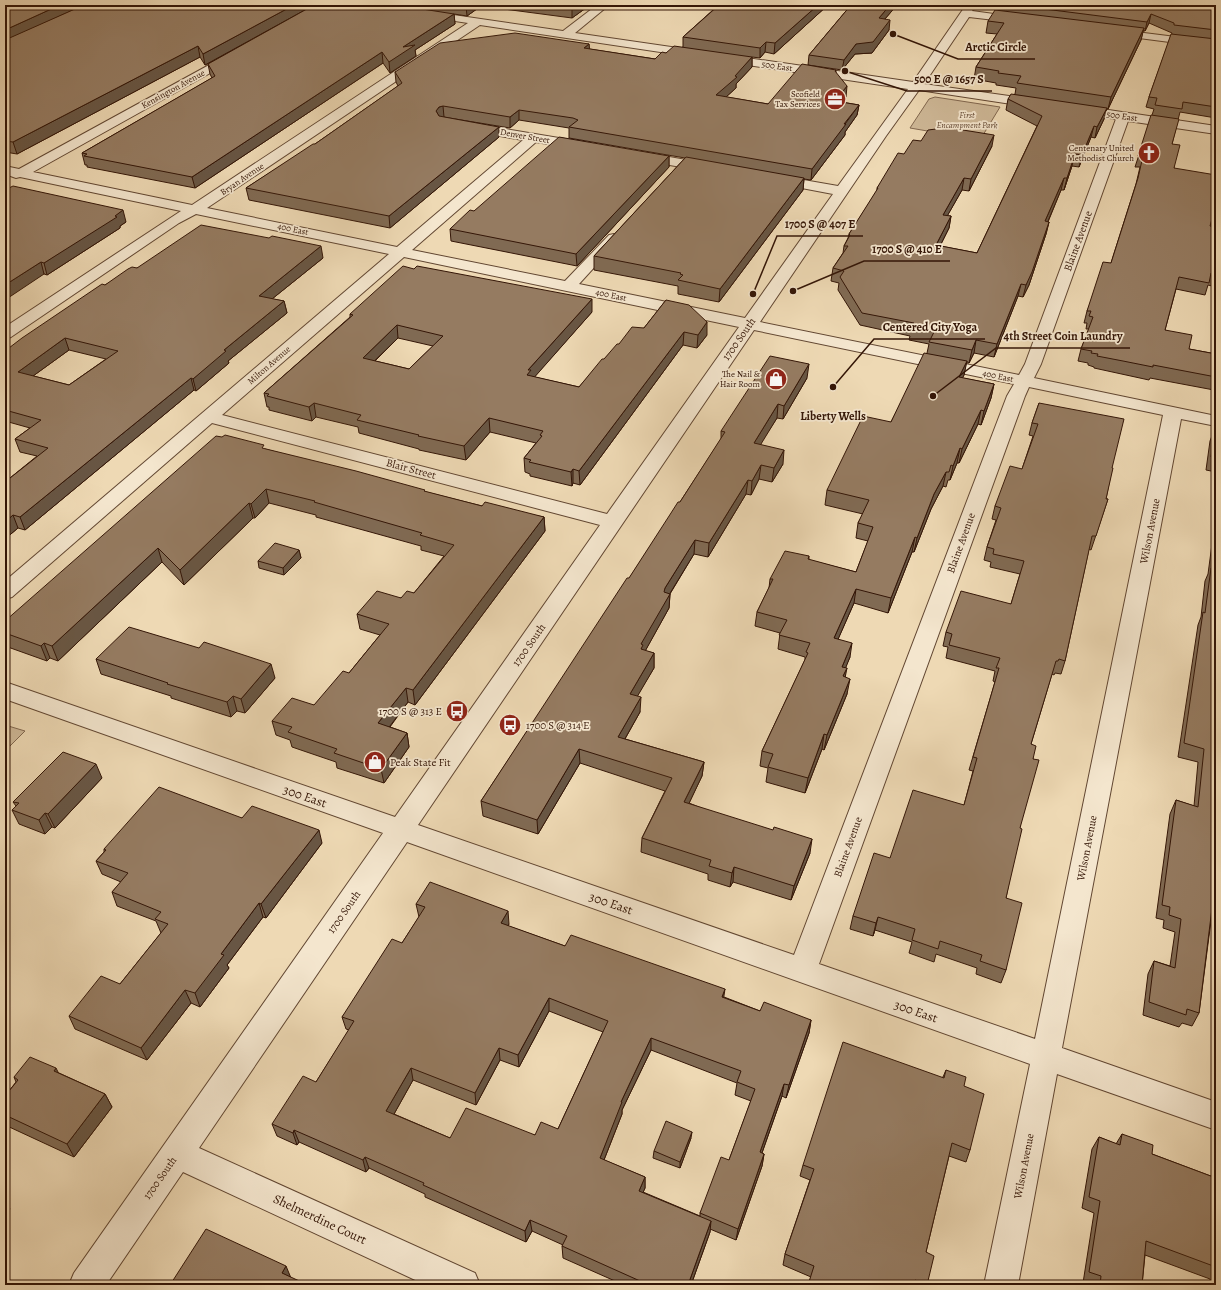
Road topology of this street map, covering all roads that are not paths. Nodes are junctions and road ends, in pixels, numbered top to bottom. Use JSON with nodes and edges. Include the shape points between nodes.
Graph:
{"nodes":[{"id":1,"x":604,"y":5,"type":"edge"},
{"id":2,"x":969,"y":9,"type":"edge"},
{"id":3,"x":416,"y":13,"type":"edge"},
{"id":4,"x":1030,"y":21,"type":"edge"},
{"id":5,"x":478,"y":22,"type":"junction"},
{"id":6,"x":1100,"y":30,"type":"edge"},
{"id":7,"x":565,"y":35,"type":"junction"},
{"id":8,"x":1216,"y":46,"type":"edge"},
{"id":9,"x":245,"y":49,"type":"edge"},
{"id":10,"x":916,"y":86,"type":"junction"},
{"id":11,"x":1046,"y":105,"type":"edge"},
{"id":12,"x":1061,"y":107,"type":"edge"},
{"id":13,"x":1123,"y":116,"type":"junction"},
{"id":14,"x":459,"y":125,"type":"edge"},
{"id":15,"x":1216,"y":130,"type":"edge"},
{"id":16,"x":533,"y":138,"type":"junction"},
{"id":17,"x":596,"y":149,"type":"edge"},
{"id":18,"x":627,"y":154,"type":"edge"},
{"id":19,"x":5,"y":170,"type":"edge"},
{"id":20,"x":721,"y":170,"type":"edge"},
{"id":21,"x":21,"y":173,"type":"junction"},
{"id":22,"x":759,"y":177,"type":"edge"},
{"id":23,"x":6,"y":181,"type":"edge"},
{"id":24,"x":841,"y":191,"type":"junction"},
{"id":25,"x":195,"y":209,"type":"junction"},
{"id":26,"x":626,"y":225,"type":"edge"},
{"id":27,"x":401,"y":252,"type":"junction"},
{"id":28,"x":569,"y":286,"type":"junction"},
{"id":29,"x":750,"y":324,"type":"junction"},
{"id":30,"x":5,"y":334,"type":"edge"},
{"id":31,"x":1025,"y":381,"type":"junction"},
{"id":32,"x":1174,"y":412,"type":"junction"},
{"id":33,"x":208,"y":417,"type":"junction"},
{"id":34,"x":1216,"y":421,"type":"edge"},
{"id":35,"x":613,"y":522,"type":"junction"},
{"id":36,"x":5,"y":592,"type":"edge"},
{"id":37,"x":5,"y":690,"type":"edge"},
{"id":38,"x":401,"y":830,"type":"junction"},
{"id":39,"x":802,"y":971,"type":"junction"},
{"id":40,"x":1046,"y":1057,"type":"junction"},
{"id":41,"x":1216,"y":1116,"type":"edge"},
{"id":42,"x":177,"y":1153,"type":"junction"},
{"id":43,"x":86,"y":1285,"type":"edge"},
{"id":44,"x":463,"y":1285,"type":"edge"},
{"id":45,"x":1001,"y":1285,"type":"edge"}],
"edges":[{"from":1,"to":7,"type":"street"},
{"from":2,"to":4,"type":"street"},
{"from":2,"to":10,"type":"street","name":"1700 South"},
{"from":3,"to":5,"type":"street","name":"500 East"},
{"from":5,"to":7,"type":"street","name":"500 East"},
{"from":5,"to":25,"type":"street","name":"Bryan Avenue"},
{"from":6,"to":8,"type":"street"},
{"from":7,"to":10,"type":"street","name":"500 East"},
{"from":9,"to":21,"type":"street","name":"Kensington Avenue"},
{"from":10,"to":11,"type":"street","name":"500 East"},
{"from":10,"to":24,"type":"street","name":"1700 South"},
{"from":12,"to":13,"type":"street","name":"500 East"},
{"from":13,"to":15,"type":"street","name":"500 East"},
{"from":13,"to":31,"type":"street","name":"Blaine Avenue"},
{"from":14,"to":16,"type":"street","name":"Denver Street"},
{"from":16,"to":17,"type":"street","name":"Denver Street"},
{"from":16,"to":27,"type":"street","name":"Milton Avenue"},
{"from":18,"to":20,"type":"street","via":[[678,168]]},
{"from":19,"to":21,"type":"street","name":"400 East"},
{"from":21,"to":23,"type":"street","name":"Kensington Avenue","via":[[17,180]]},
{"from":21,"to":25,"type":"street","name":"400 East"},
{"from":22,"to":24,"type":"street"},
{"from":24,"to":29,"type":"street","name":"1700 South"},
{"from":25,"to":27,"type":"street","name":"400 East"},
{"from":25,"to":30,"type":"street","name":"Bryan Avenue","via":[[174,220]]},
{"from":26,"to":28,"type":"street"},
{"from":27,"to":28,"type":"street","name":"400 East"},
{"from":27,"to":33,"type":"street","name":"Milton Avenue"},
{"from":28,"to":29,"type":"street","name":"400 East"},
{"from":29,"to":31,"type":"street","name":"400 East"},
{"from":29,"to":35,"type":"street","name":"1700 South"},
{"from":31,"to":32,"type":"street","name":"400 East"},
{"from":31,"to":39,"type":"street","name":"Blaine Avenue","via":[[1016,396]]},
{"from":32,"to":34,"type":"street","name":"400 East"},
{"from":32,"to":40,"type":"street","name":"Wilson Avenue"},
{"from":33,"to":35,"type":"street","name":"Blair Street"},
{"from":33,"to":36,"type":"street","name":"Milton Avenue"},
{"from":35,"to":38,"type":"street","name":"1700 South"},
{"from":37,"to":38,"type":"street","name":"300 East"},
{"from":38,"to":39,"type":"street","name":"300 East"},
{"from":38,"to":42,"type":"street","name":"1700 South"},
{"from":39,"to":40,"type":"street","name":"300 East"},
{"from":40,"to":41,"type":"street","name":"300 East"},
{"from":40,"to":45,"type":"street","name":"Wilson Avenue"},
{"from":42,"to":43,"type":"street","name":"1700 South"},
{"from":42,"to":44,"type":"street","name":"Shelmerdine Court"}]}
